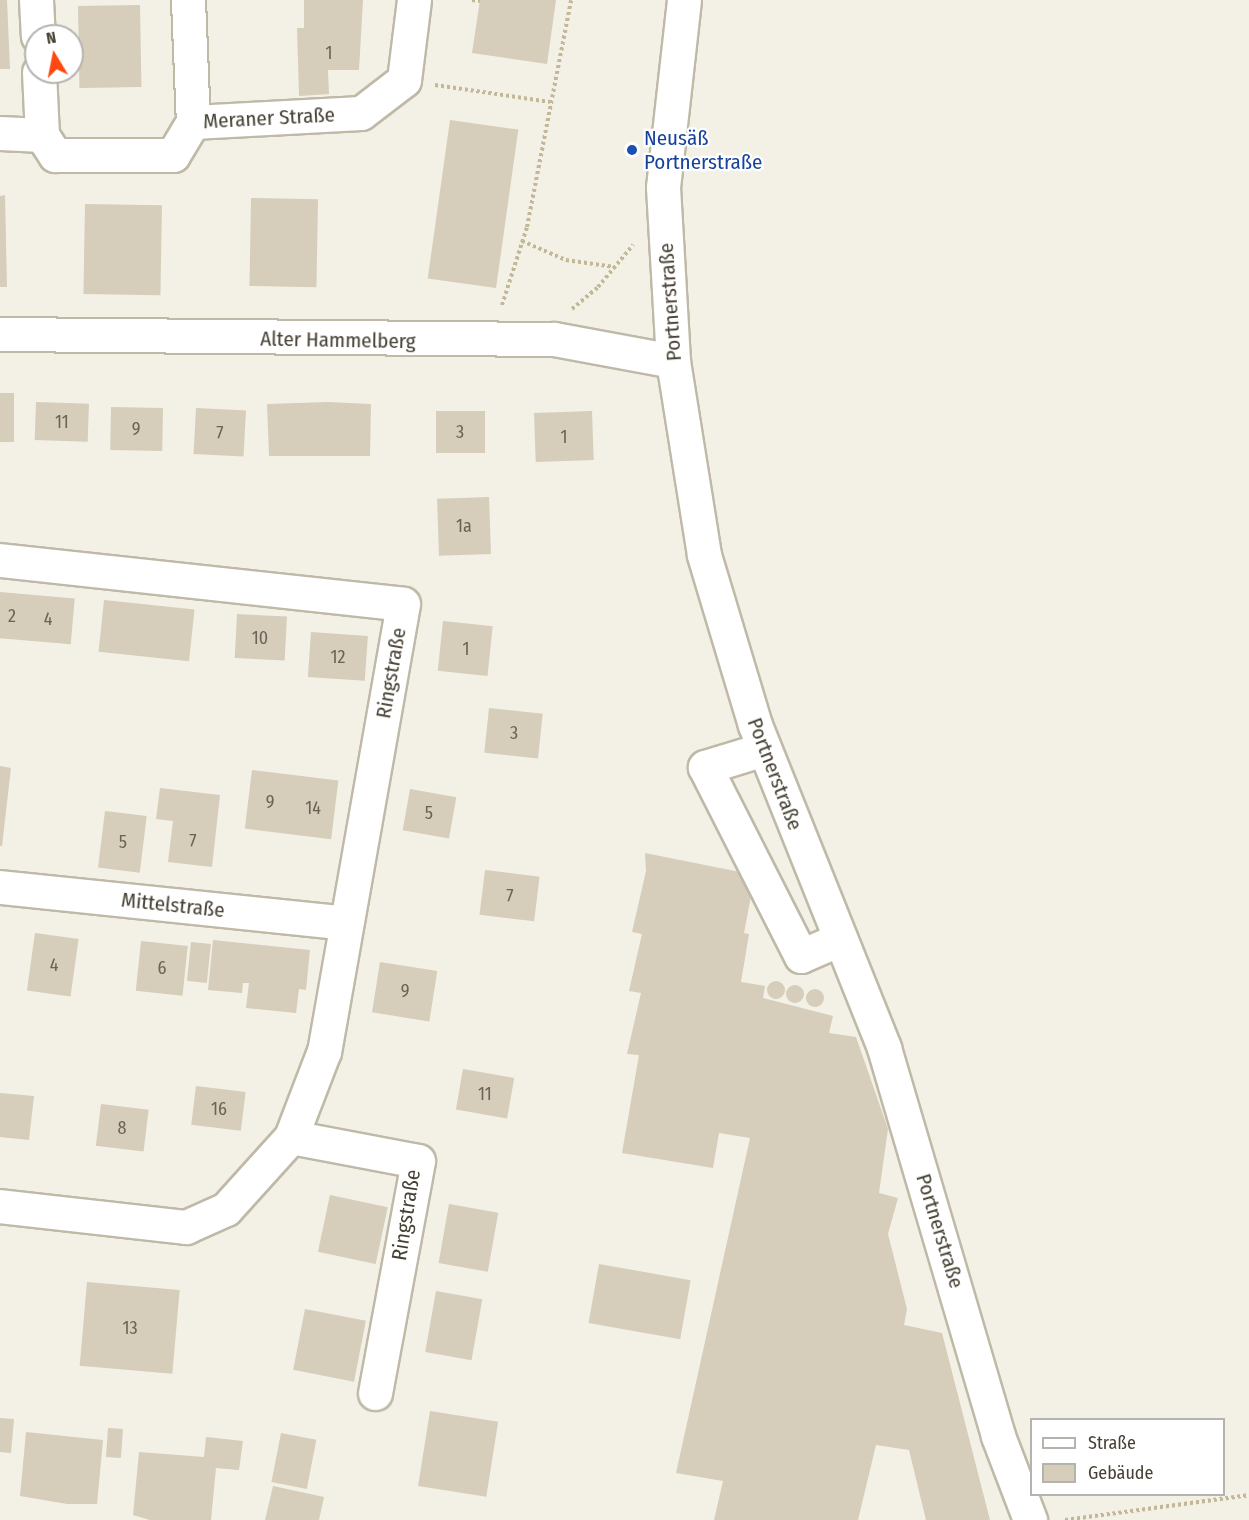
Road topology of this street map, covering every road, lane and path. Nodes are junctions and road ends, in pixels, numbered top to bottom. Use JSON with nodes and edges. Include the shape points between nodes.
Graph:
{"nodes":[{"id":1,"x":36,"y":0,"type":"edge"},
{"id":2,"x":188,"y":0,"type":"edge"},
{"id":3,"x":414,"y":0,"type":"edge"},
{"id":4,"x":472,"y":0,"type":"edge"},
{"id":5,"x":571,"y":0,"type":"edge"},
{"id":6,"x":684,"y":0,"type":"edge"},
{"id":7,"x":480,"y":1,"type":"edge"},
{"id":8,"x":37,"y":24,"type":"edge"},
{"id":9,"x":404,"y":80,"type":"junction"},
{"id":10,"x":40,"y":84,"type":"edge"},
{"id":11,"x":550,"y":102,"type":"junction"},
{"id":12,"x":193,"y":122,"type":"junction"},
{"id":13,"x":0,"y":133,"type":"edge"},
{"id":14,"x":42,"y":135,"type":"junction"},
{"id":15,"x":522,"y":241,"type":"junction"},
{"id":16,"x":635,"y":242,"type":"dead end"},
{"id":17,"x":614,"y":267,"type":"junction"},
{"id":18,"x":564,"y":316,"type":"dead end"},
{"id":19,"x":0,"y":334,"type":"edge"},
{"id":20,"x":473,"y":340,"type":"junction"},
{"id":21,"x":673,"y":362,"type":"junction"},
{"id":22,"x":0,"y":560,"type":"edge"},
{"id":23,"x":764,"y":749,"type":"junction"},
{"id":24,"x":0,"y":887,"type":"edge"},
{"id":25,"x":346,"y":923,"type":"junction"},
{"id":26,"x":840,"y":939,"type":"junction"},
{"id":27,"x":291,"y":1137,"type":"junction"},
{"id":28,"x":0,"y":1206,"type":"edge"},
{"id":29,"x":375,"y":1393,"type":"dead end"},
{"id":30,"x":1249,"y":1495,"type":"edge"},
{"id":31,"x":1030,"y":1520,"type":"edge"},
{"id":32,"x":1065,"y":1520,"type":"edge"}],
"edges":[{"from":1,"to":8,"type":"street"},
{"from":2,"to":12,"type":"street"},
{"from":3,"to":9,"type":"street"},
{"from":4,"to":7,"type":"path"},
{"from":5,"to":11,"type":"path"},
{"from":6,"to":21,"type":"street","name":"Portnerstraße","via":[[663,187]]},
{"from":9,"to":11,"type":"path"},
{"from":9,"to":12,"type":"street","name":"Meraner Straße","via":[[361,113]]},
{"from":10,"to":14,"type":"street"},
{"from":11,"to":15,"type":"path"},
{"from":12,"to":14,"type":"street","name":"Meraner Straße","via":[[173,155],[56,155]]},
{"from":13,"to":14,"type":"street"},
{"from":15,"to":17,"type":"path","via":[[566,260]]},
{"from":15,"to":20,"type":"path","via":[[504,301]]},
{"from":16,"to":17,"type":"path"},
{"from":17,"to":18,"type":"path","via":[[598,287]]},
{"from":19,"to":20,"type":"street","name":"Alter Hammelberg"},
{"from":20,"to":21,"type":"street","name":"Alter Hammelberg","via":[[554,339]]},
{"from":21,"to":23,"type":"street","name":"Portnerstraße","via":[[704,555]]},
{"from":22,"to":25,"type":"street","name":"Ringstraße","via":[[403,604]]},
{"from":23,"to":26,"type":"street","name":"Portnerstraße"},
{"from":23,"to":26,"type":"street","via":[[705,767],[801,956]]},
{"from":24,"to":25,"type":"street","name":"Mittelstraße"},
{"from":25,"to":27,"type":"street","name":"Ringstraße","via":[[324,1051]]},
{"from":26,"to":31,"type":"street","name":"Portnerstraße","via":[[884,1048],[998,1436]]},
{"from":27,"to":28,"type":"street","name":"Ringstraße","via":[[226,1209],[186,1227]]},
{"from":27,"to":29,"type":"street","name":"Ringstraße","via":[[418,1161]]},
{"from":30,"to":32,"type":"path"}]}
